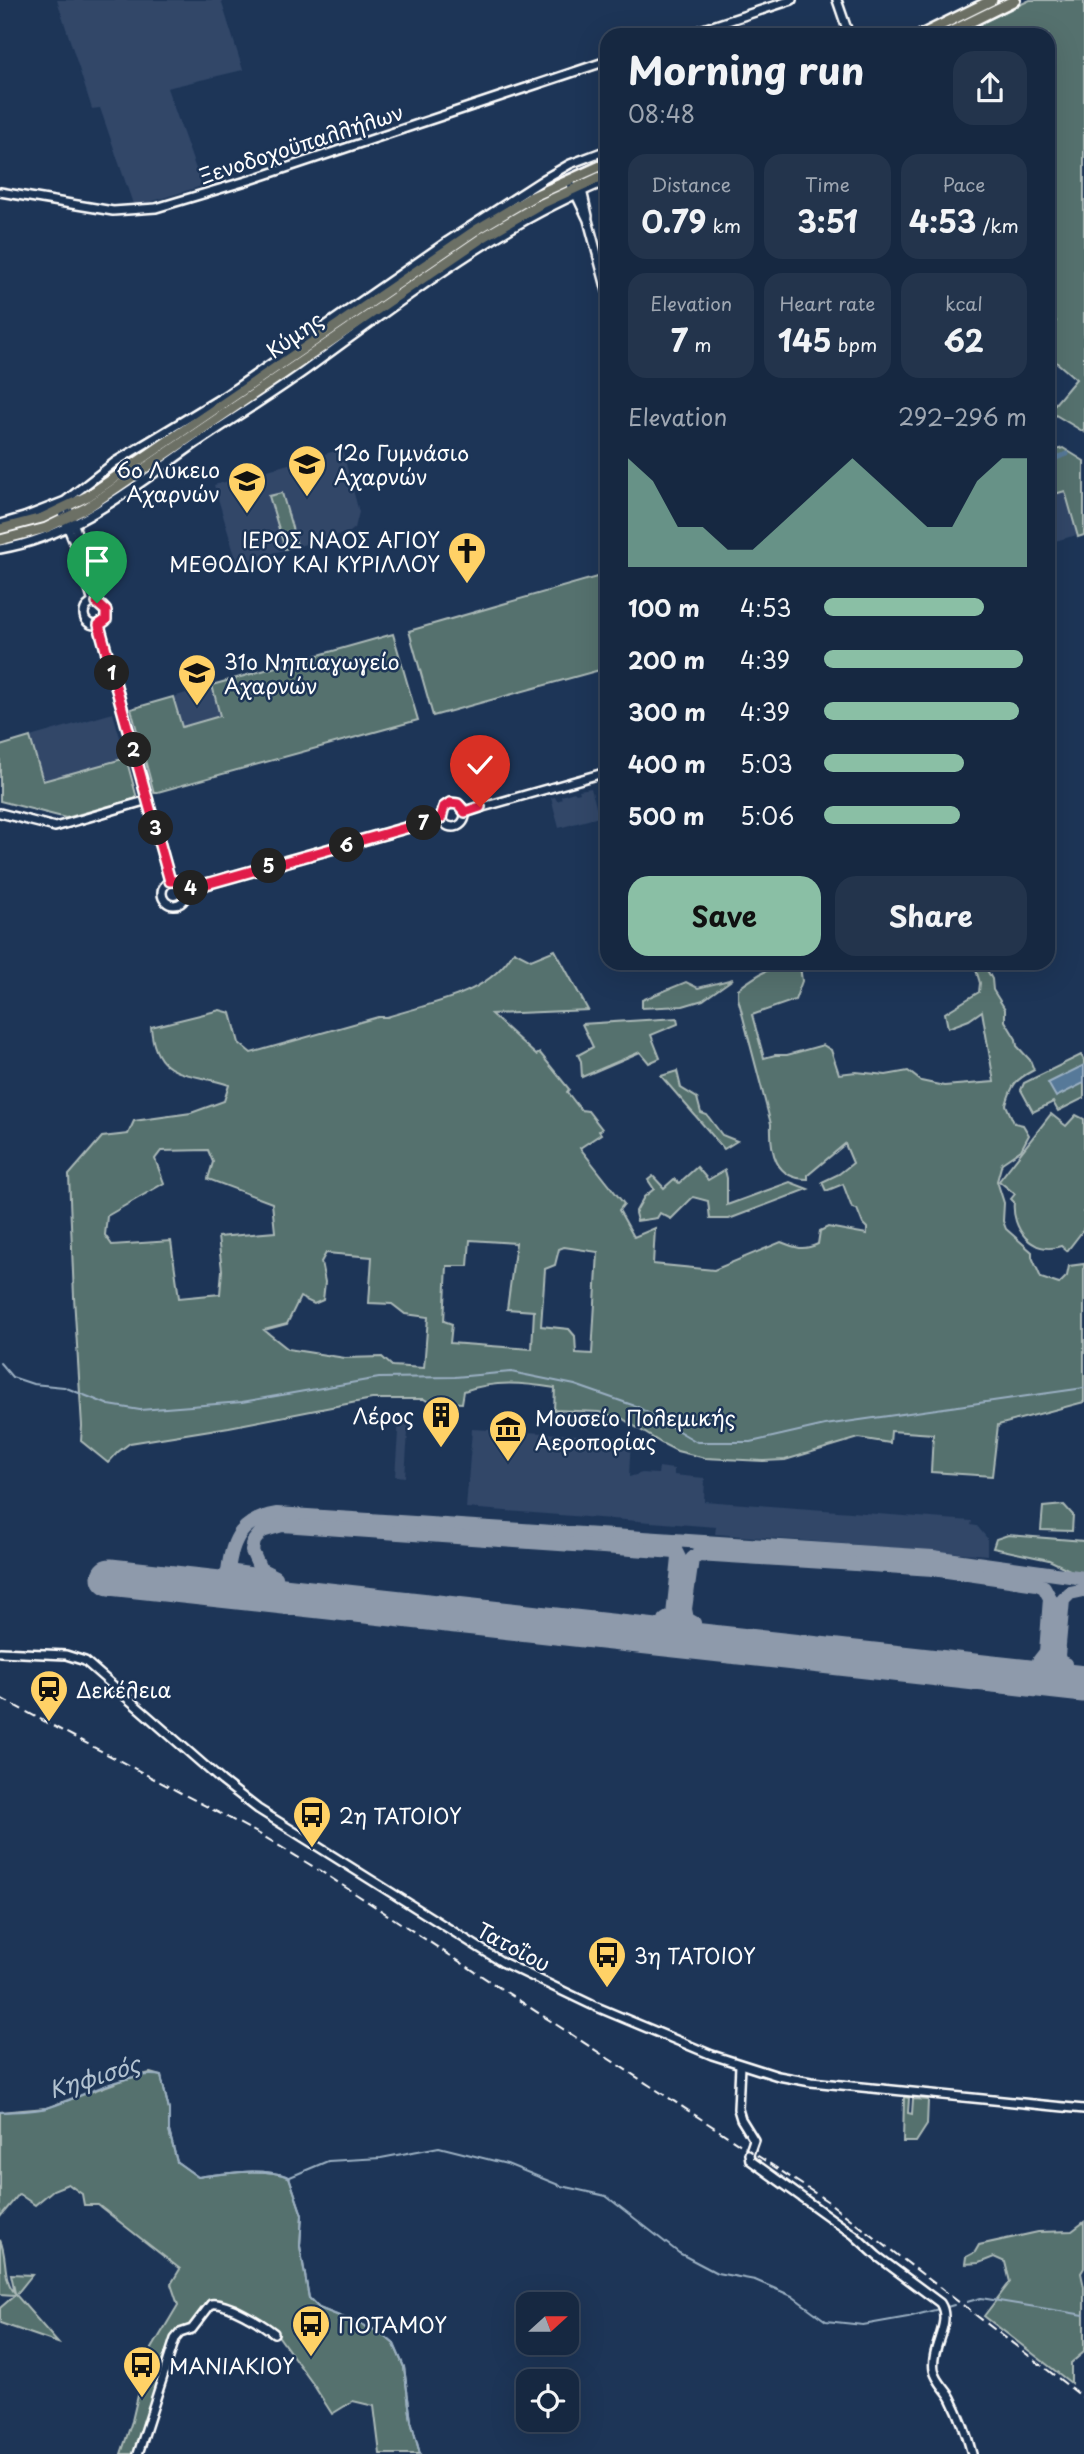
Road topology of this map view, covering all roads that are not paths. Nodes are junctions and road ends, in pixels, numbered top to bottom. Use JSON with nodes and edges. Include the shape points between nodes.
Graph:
{"nodes":[{"id":1,"x":792,"y":0,"type":"edge"},
{"id":2,"x":837,"y":0,"type":"edge"},
{"id":3,"x":992,"y":0,"type":"edge"},
{"id":4,"x":1015,"y":0,"type":"edge"},
{"id":5,"x":706,"y":28,"type":"edge"},
{"id":6,"x":847,"y":28,"type":"edge"},
{"id":7,"x":935,"y":28,"type":"edge"},
{"id":8,"x":958,"y":28,"type":"edge"},
{"id":9,"x":600,"y":63,"type":"edge"},
{"id":10,"x":600,"y":153,"type":"edge"},
{"id":11,"x":600,"y":168,"type":"edge"},
{"id":12,"x":600,"y":177,"type":"edge"},
{"id":13,"x":600,"y":182,"type":"edge"},
{"id":14,"x":576,"y":186,"type":"junction"},
{"id":15,"x":0,"y":192,"type":"edge"},
{"id":16,"x":600,"y":264,"type":"edge"},
{"id":17,"x":67,"y":518,"type":"junction"},
{"id":18,"x":0,"y":524,"type":"edge"},
{"id":19,"x":0,"y":529,"type":"edge"},
{"id":20,"x":0,"y":540,"type":"edge"},
{"id":21,"x":0,"y":549,"type":"edge"},
{"id":22,"x":93,"y":603,"type":"junction"},
{"id":23,"x":99,"y":625,"type":"junction"},
{"id":24,"x":600,"y":774,"type":"edge"},
{"id":25,"x":148,"y":800,"type":"junction"},
{"id":26,"x":465,"y":812,"type":"junction"},
{"id":27,"x":0,"y":813,"type":"edge"},
{"id":28,"x":441,"y":818,"type":"junction"},
{"id":29,"x":170,"y":881,"type":"junction"},
{"id":30,"x":185,"y":890,"type":"junction"},
{"id":31,"x":0,"y":1652,"type":"edge"},
{"id":32,"x":740,"y":2065,"type":"junction"},
{"id":33,"x":1084,"y":2109,"type":"edge"},
{"id":34,"x":274,"y":2333,"type":"dead end"},
{"id":35,"x":138,"y":2454,"type":"edge"},
{"id":36,"x":972,"y":2454,"type":"edge"}],
"edges":[{"from":1,"to":5,"type":"street"},
{"from":2,"to":6,"type":"street"},
{"from":3,"to":7,"type":"main road"},
{"from":4,"to":8,"type":"main road"},
{"from":9,"to":15,"type":"street","name":"Ξενοδοχοϋπαλλήλων","via":[[156,208],[113,211]]},
{"from":10,"to":18,"type":"street","via":[[544,178],[226,395],[115,462],[65,500]]},
{"from":11,"to":14,"type":"main road","name":"Κύμης"},
{"from":12,"to":14,"type":"main road","name":"Κύμης"},
{"from":13,"to":14,"type":"street"},
{"from":14,"to":16,"type":"street"},
{"from":14,"to":17,"type":"main road","name":"Κύμης","via":[[482,238],[128,482]]},
{"from":17,"to":19,"type":"main road","name":"Κύμης"},
{"from":17,"to":20,"type":"main road","name":"Κύμης"},
{"from":17,"to":21,"type":"street","via":[[28,544]]},
{"from":17,"to":22,"type":"street"},
{"from":22,"to":23,"type":"street","via":[[106,611],[106,620]]},
{"from":22,"to":23,"type":"street","via":[[84,617]]},
{"from":23,"to":25,"type":"street"},
{"from":24,"to":26,"type":"street"},
{"from":25,"to":27,"type":"street","via":[[55,827]]},
{"from":25,"to":29,"type":"street"},
{"from":26,"to":28,"type":"street","via":[[450,803]]},
{"from":26,"to":28,"type":"street","via":[[464,821],[456,827],[447,826]]},
{"from":28,"to":30,"type":"street"},
{"from":29,"to":30,"type":"street","via":[[178,881]]},
{"from":29,"to":30,"type":"street","via":[[161,893],[168,904],[180,903]]},
{"from":31,"to":32,"type":"street","name":"Τατοΐου","via":[[65,1655],[85,1661],[258,1809],[477,1947],[592,2005]]},
{"from":32,"to":33,"type":"street","name":"Τατοΐου","via":[[811,2082]]},
{"from":32,"to":36,"type":"street","via":[[738,2109],[754,2138],[748,2157],[753,2163],[853,2235],[945,2310],[934,2370],[952,2400]]},
{"from":34,"to":35,"type":"street","via":[[240,2313],[211,2304],[192,2329],[175,2339]]}]}
